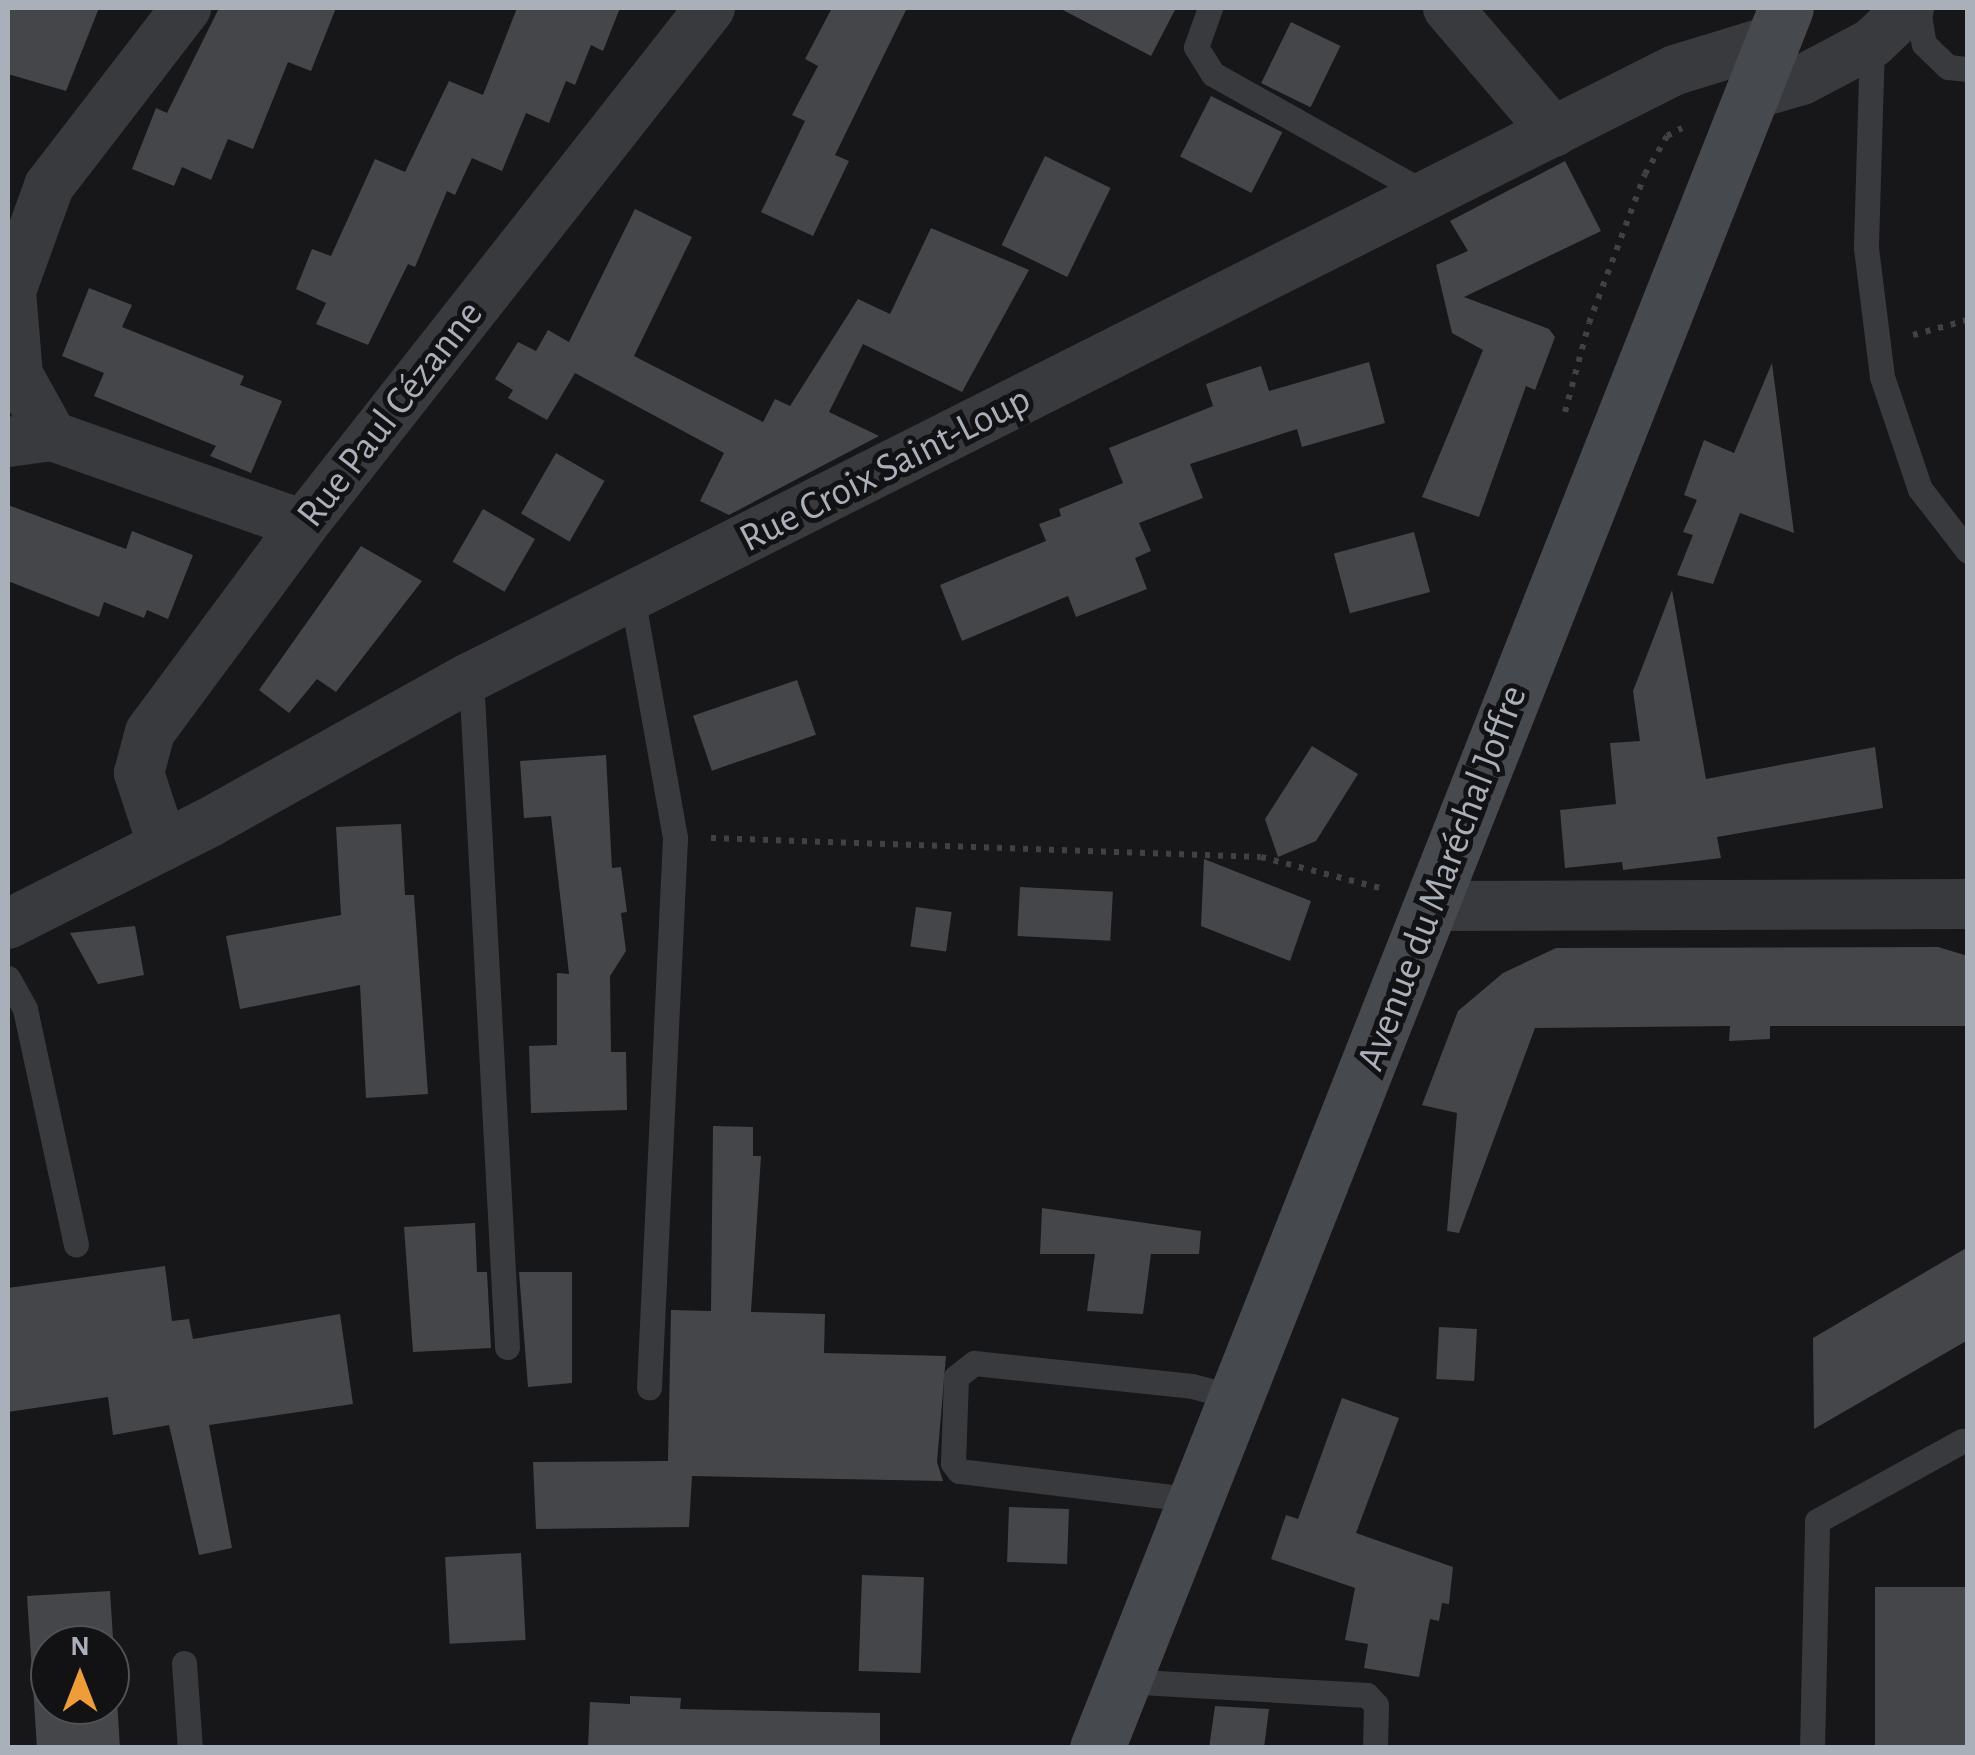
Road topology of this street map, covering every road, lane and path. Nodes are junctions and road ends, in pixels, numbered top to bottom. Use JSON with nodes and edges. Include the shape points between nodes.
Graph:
{"nodes":[{"id":1,"x":184,"y":8,"type":"edge"},
{"id":2,"x":710,"y":8,"type":"edge"},
{"id":3,"x":1210,"y":8,"type":"edge"},
{"id":4,"x":1448,"y":8,"type":"edge"},
{"id":5,"x":1909,"y":8,"type":"edge"},
{"id":6,"x":1918,"y":8,"type":"edge"},
{"id":7,"x":1780,"y":24,"type":"edge"},
{"id":8,"x":1872,"y":43,"type":"junction"},
{"id":9,"x":1968,"y":69,"type":"edge"},
{"id":10,"x":1750,"y":95,"type":"junction"},
{"id":11,"x":1554,"y":132,"type":"junction"},
{"id":12,"x":1429,"y":195,"type":"junction"},
{"id":13,"x":1968,"y":320,"type":"edge"},
{"id":14,"x":1878,"y":344,"type":"junction"},
{"id":15,"x":30,"y":439,"type":"edge"},
{"id":16,"x":303,"y":525,"type":"junction"},
{"id":17,"x":1968,"y":551,"type":"edge"},
{"id":18,"x":632,"y":596,"type":"junction"},
{"id":19,"x":471,"y":677,"type":"junction"},
{"id":20,"x":675,"y":838,"type":"junction"},
{"id":21,"x":162,"y":846,"type":"junction"},
{"id":22,"x":1409,"y":898,"type":"junction"},
{"id":23,"x":1968,"y":904,"type":"edge"},
{"id":24,"x":8,"y":924,"type":"edge"},
{"id":25,"x":8,"y":978,"type":"edge"},
{"id":26,"x":76,"y":1246,"type":"dead end"},
{"id":27,"x":507,"y":1346,"type":"dead end"},
{"id":28,"x":649,"y":1388,"type":"dead end"},
{"id":29,"x":1236,"y":1398,"type":"junction"},
{"id":30,"x":1962,"y":1441,"type":"dead end"},
{"id":31,"x":1196,"y":1500,"type":"junction"},
{"id":32,"x":184,"y":1663,"type":"dead end"},
{"id":33,"x":1124,"y":1681,"type":"junction"},
{"id":34,"x":190,"y":1748,"type":"edge"},
{"id":35,"x":1097,"y":1748,"type":"edge"},
{"id":36,"x":1376,"y":1748,"type":"edge"},
{"id":37,"x":1812,"y":1748,"type":"edge"}],
"edges":[{"from":1,"to":15,"type":"street","via":[[49,186],[11,291]]},
{"from":2,"to":16,"type":"street","name":"Rue Paul Cézanne"},
{"from":3,"to":12,"type":"lane","via":[[1196,47],[1213,74]]},
{"from":4,"to":11,"type":"street"},
{"from":5,"to":8,"type":"street"},
{"from":6,"to":9,"type":"lane","via":[[1924,44],[1948,67]]},
{"from":7,"to":10,"type":"main road","name":"Avenue du Maréchal Joffre"},
{"from":7,"to":11,"type":"street","name":"Rue Croix Saint-Loup"},
{"from":8,"to":10,"type":"street","via":[[1802,80]]},
{"from":8,"to":14,"type":"lane","via":[[1866,248]]},
{"from":10,"to":22,"type":"main road","name":"Avenue du Maréchal Joffre"},
{"from":11,"to":12,"type":"street","name":"Rue Croix Saint-Loup"},
{"from":12,"to":18,"type":"street","name":"Rue Croix Saint-Loup"},
{"from":13,"to":14,"type":"path"},
{"from":14,"to":17,"type":"lane","via":[[1882,377],[1920,488]]},
{"from":15,"to":16,"type":"street"},
{"from":16,"to":21,"type":"street","name":"Rue Paul Cézanne","via":[[150,732],[139,774]]},
{"from":18,"to":19,"type":"street","name":"Rue Croix Saint-Loup"},
{"from":18,"to":20,"type":"lane"},
{"from":19,"to":21,"type":"street","name":"Rue Croix Saint-Loup"},
{"from":19,"to":27,"type":"lane"},
{"from":20,"to":22,"type":"path","via":[[1261,857]]},
{"from":20,"to":28,"type":"lane"},
{"from":21,"to":24,"type":"street","name":"Rue Croix Saint-Loup"},
{"from":22,"to":23,"type":"street"},
{"from":22,"to":29,"type":"main road","name":"Avenue du Maréchal Joffre"},
{"from":25,"to":26,"type":"lane","via":[[25,1009]]},
{"from":29,"to":31,"type":"main road","name":"Avenue du Maréchal Joffre"},
{"from":29,"to":31,"type":"lane","via":[[1192,1386],[974,1362],[956,1377],[958,1471]]},
{"from":30,"to":37,"type":"lane","via":[[1817,1521]]},
{"from":31,"to":33,"type":"main road","name":"Avenue du Maréchal Joffre"},
{"from":32,"to":34,"type":"lane"},
{"from":33,"to":35,"type":"main road","name":"Avenue du Maréchal Joffre"},
{"from":33,"to":36,"type":"lane","via":[[1366,1695],[1376,1705]]}]}
